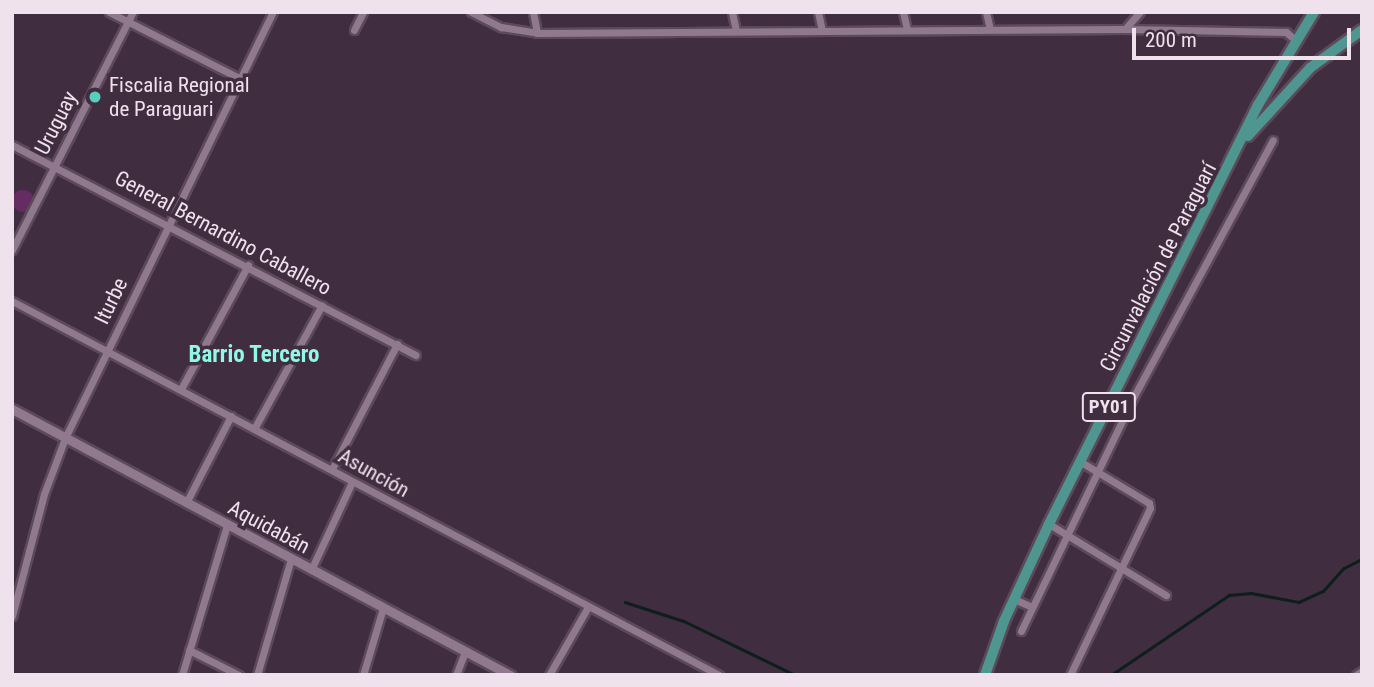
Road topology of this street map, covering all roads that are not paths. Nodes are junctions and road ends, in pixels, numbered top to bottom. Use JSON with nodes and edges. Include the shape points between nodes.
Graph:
{"nodes":[{"id":1,"x":109,"y":12,"type":"edge"},
{"id":2,"x":133,"y":12,"type":"edge"},
{"id":3,"x":273,"y":12,"type":"edge"},
{"id":4,"x":363,"y":12,"type":"edge"},
{"id":5,"x":471,"y":12,"type":"edge"},
{"id":6,"x":533,"y":12,"type":"edge"},
{"id":7,"x":732,"y":12,"type":"edge"},
{"id":8,"x":818,"y":12,"type":"edge"},
{"id":9,"x":903,"y":12,"type":"edge"},
{"id":10,"x":986,"y":12,"type":"edge"},
{"id":11,"x":1140,"y":12,"type":"edge"},
{"id":12,"x":1314,"y":12,"type":"edge"},
{"id":13,"x":128,"y":21,"type":"junction"},
{"id":14,"x":990,"y":29,"type":"junction"},
{"id":15,"x":1125,"y":29,"type":"junction"},
{"id":16,"x":354,"y":30,"type":"dead end"},
{"id":17,"x":907,"y":30,"type":"junction"},
{"id":18,"x":1362,"y":30,"type":"edge"},
{"id":19,"x":736,"y":31,"type":"junction"},
{"id":20,"x":822,"y":31,"type":"junction"},
{"id":21,"x":537,"y":33,"type":"junction"},
{"id":22,"x":1294,"y":39,"type":"junction"},
{"id":23,"x":241,"y":79,"type":"junction"},
{"id":24,"x":1273,"y":140,"type":"dead end"},
{"id":25,"x":1242,"y":143,"type":"junction"},
{"id":26,"x":12,"y":145,"type":"edge"},
{"id":27,"x":53,"y":165,"type":"junction"},
{"id":28,"x":168,"y":223,"type":"junction"},
{"id":29,"x":12,"y":250,"type":"edge"},
{"id":30,"x":248,"y":265,"type":"junction"},
{"id":31,"x":12,"y":301,"type":"edge"},
{"id":32,"x":322,"y":305,"type":"junction"},
{"id":33,"x":397,"y":344,"type":"junction"},
{"id":34,"x":107,"y":349,"type":"junction"},
{"id":35,"x":416,"y":355,"type":"dead end"},
{"id":36,"x":181,"y":389,"type":"junction"},
{"id":37,"x":12,"y":409,"type":"edge"},
{"id":38,"x":231,"y":415,"type":"junction"},
{"id":39,"x":254,"y":429,"type":"junction"},
{"id":40,"x":65,"y":438,"type":"junction"},
{"id":41,"x":1081,"y":462,"type":"junction"},
{"id":42,"x":332,"y":469,"type":"junction"},
{"id":43,"x":1096,"y":471,"type":"junction"},
{"id":44,"x":352,"y":482,"type":"junction"},
{"id":45,"x":186,"y":503,"type":"junction"},
{"id":46,"x":1049,"y":524,"type":"junction"},
{"id":47,"x":227,"y":525,"type":"junction"},
{"id":48,"x":1066,"y":534,"type":"junction"},
{"id":49,"x":291,"y":559,"type":"junction"},
{"id":50,"x":1119,"y":566,"type":"junction"},
{"id":51,"x":312,"y":570,"type":"junction"},
{"id":52,"x":1166,"y":595,"type":"dead end"},
{"id":53,"x":1014,"y":599,"type":"junction"},
{"id":54,"x":589,"y":607,"type":"junction"},
{"id":55,"x":1032,"y":607,"type":"junction"},
{"id":56,"x":383,"y":608,"type":"junction"},
{"id":57,"x":12,"y":616,"type":"edge"},
{"id":58,"x":1021,"y":631,"type":"dead end"},
{"id":59,"x":189,"y":650,"type":"junction"},
{"id":60,"x":465,"y":652,"type":"junction"},
{"id":61,"x":1362,"y":671,"type":"edge"},
{"id":62,"x":715,"y":674,"type":"edge"},
{"id":63,"x":183,"y":675,"type":"edge"},
{"id":64,"x":239,"y":675,"type":"edge"},
{"id":65,"x":257,"y":675,"type":"edge"},
{"id":66,"x":363,"y":675,"type":"edge"},
{"id":67,"x":456,"y":675,"type":"edge"},
{"id":68,"x":510,"y":675,"type":"edge"},
{"id":69,"x":549,"y":675,"type":"edge"},
{"id":70,"x":985,"y":675,"type":"edge"},
{"id":71,"x":1070,"y":675,"type":"edge"},
{"id":72,"x":1356,"y":675,"type":"edge"}],
"edges":[{"from":1,"to":13,"type":"street"},
{"from":2,"to":13,"type":"street","name":"Uruguay"},
{"from":3,"to":23,"type":"street","name":"Iturbe"},
{"from":4,"to":16,"type":"street"},
{"from":5,"to":21,"type":"street","via":[[501,27]]},
{"from":6,"to":21,"type":"street"},
{"from":7,"to":19,"type":"street"},
{"from":8,"to":20,"type":"street"},
{"from":9,"to":17,"type":"street"},
{"from":10,"to":14,"type":"street"},
{"from":11,"to":15,"type":"street"},
{"from":12,"to":22,"type":"highway","name":"Circunvalación de Paraguarí","number":"PY01"},
{"from":13,"to":23,"type":"street"},
{"from":13,"to":27,"type":"street","name":"Uruguay"},
{"from":14,"to":15,"type":"street"},
{"from":14,"to":17,"type":"street"},
{"from":15,"to":22,"type":"street","via":[[1286,32]]},
{"from":17,"to":20,"type":"street"},
{"from":18,"to":25,"type":"highway","name":"Circunvalación de Paraguarí","number":"PY01","via":[[1310,68]]},
{"from":19,"to":20,"type":"street"},
{"from":19,"to":21,"type":"street"},
{"from":22,"to":25,"type":"highway","name":"Circunvalación de Paraguarí","number":"PY01"},
{"from":23,"to":28,"type":"street","name":"Iturbe"},
{"from":24,"to":43,"type":"street"},
{"from":25,"to":41,"type":"highway","name":"Circunvalación de Paraguarí","number":"PY01"},
{"from":26,"to":27,"type":"street","name":"General Bernardino Caballero"},
{"from":27,"to":28,"type":"street","name":"General Bernardino Caballero"},
{"from":27,"to":29,"type":"street","name":"Uruguay"},
{"from":28,"to":30,"type":"street","name":"General Bernardino Caballero"},
{"from":28,"to":34,"type":"street","name":"Iturbe"},
{"from":30,"to":32,"type":"street","name":"General Bernardino Caballero"},
{"from":30,"to":36,"type":"street"},
{"from":31,"to":34,"type":"street","name":"Asunción"},
{"from":32,"to":33,"type":"street","name":"General Bernardino Caballero"},
{"from":32,"to":39,"type":"street"},
{"from":33,"to":35,"type":"street","name":"General Bernardino Caballero"},
{"from":33,"to":42,"type":"street"},
{"from":34,"to":36,"type":"street","name":"Asunción"},
{"from":34,"to":40,"type":"street","name":"Iturbe"},
{"from":36,"to":38,"type":"street","name":"Asunción"},
{"from":37,"to":40,"type":"street","name":"Aquidabán"},
{"from":38,"to":39,"type":"street","name":"Asunción"},
{"from":38,"to":45,"type":"street"},
{"from":39,"to":42,"type":"street","name":"Asunción"},
{"from":40,"to":45,"type":"street","name":"Aquidabán"},
{"from":40,"to":57,"type":"street","name":"Iturbe","via":[[44,494]]},
{"from":41,"to":43,"type":"street"},
{"from":41,"to":46,"type":"highway","name":"Circunvalación de Paraguarí","number":"PY01"},
{"from":42,"to":44,"type":"street","name":"Asunción"},
{"from":43,"to":48,"type":"street"},
{"from":43,"to":50,"type":"street","via":[[1149,503]]},
{"from":44,"to":51,"type":"street"},
{"from":44,"to":54,"type":"street","name":"Asunción"},
{"from":45,"to":47,"type":"street","name":"Aquidabán"},
{"from":46,"to":48,"type":"street"},
{"from":46,"to":53,"type":"highway","name":"Circunvalación de Paraguarí","number":"PY01"},
{"from":47,"to":49,"type":"street","name":"Aquidabán"},
{"from":47,"to":59,"type":"street"},
{"from":48,"to":50,"type":"street"},
{"from":48,"to":55,"type":"street"},
{"from":49,"to":51,"type":"street","name":"Aquidabán"},
{"from":49,"to":65,"type":"street"},
{"from":50,"to":52,"type":"street"},
{"from":50,"to":71,"type":"street"},
{"from":51,"to":56,"type":"street","name":"Aquidabán"},
{"from":53,"to":55,"type":"street"},
{"from":53,"to":70,"type":"highway","name":"Circunvalación de Paraguarí","number":"PY01"},
{"from":54,"to":62,"type":"street","name":"Asunción"},
{"from":54,"to":69,"type":"street"},
{"from":55,"to":58,"type":"street"},
{"from":56,"to":60,"type":"street","name":"Aquidabán"},
{"from":56,"to":66,"type":"street"},
{"from":59,"to":63,"type":"street"},
{"from":59,"to":64,"type":"street"},
{"from":60,"to":67,"type":"street"},
{"from":60,"to":68,"type":"street","name":"Aquidabán"},
{"from":61,"to":72,"type":"street"}]}
